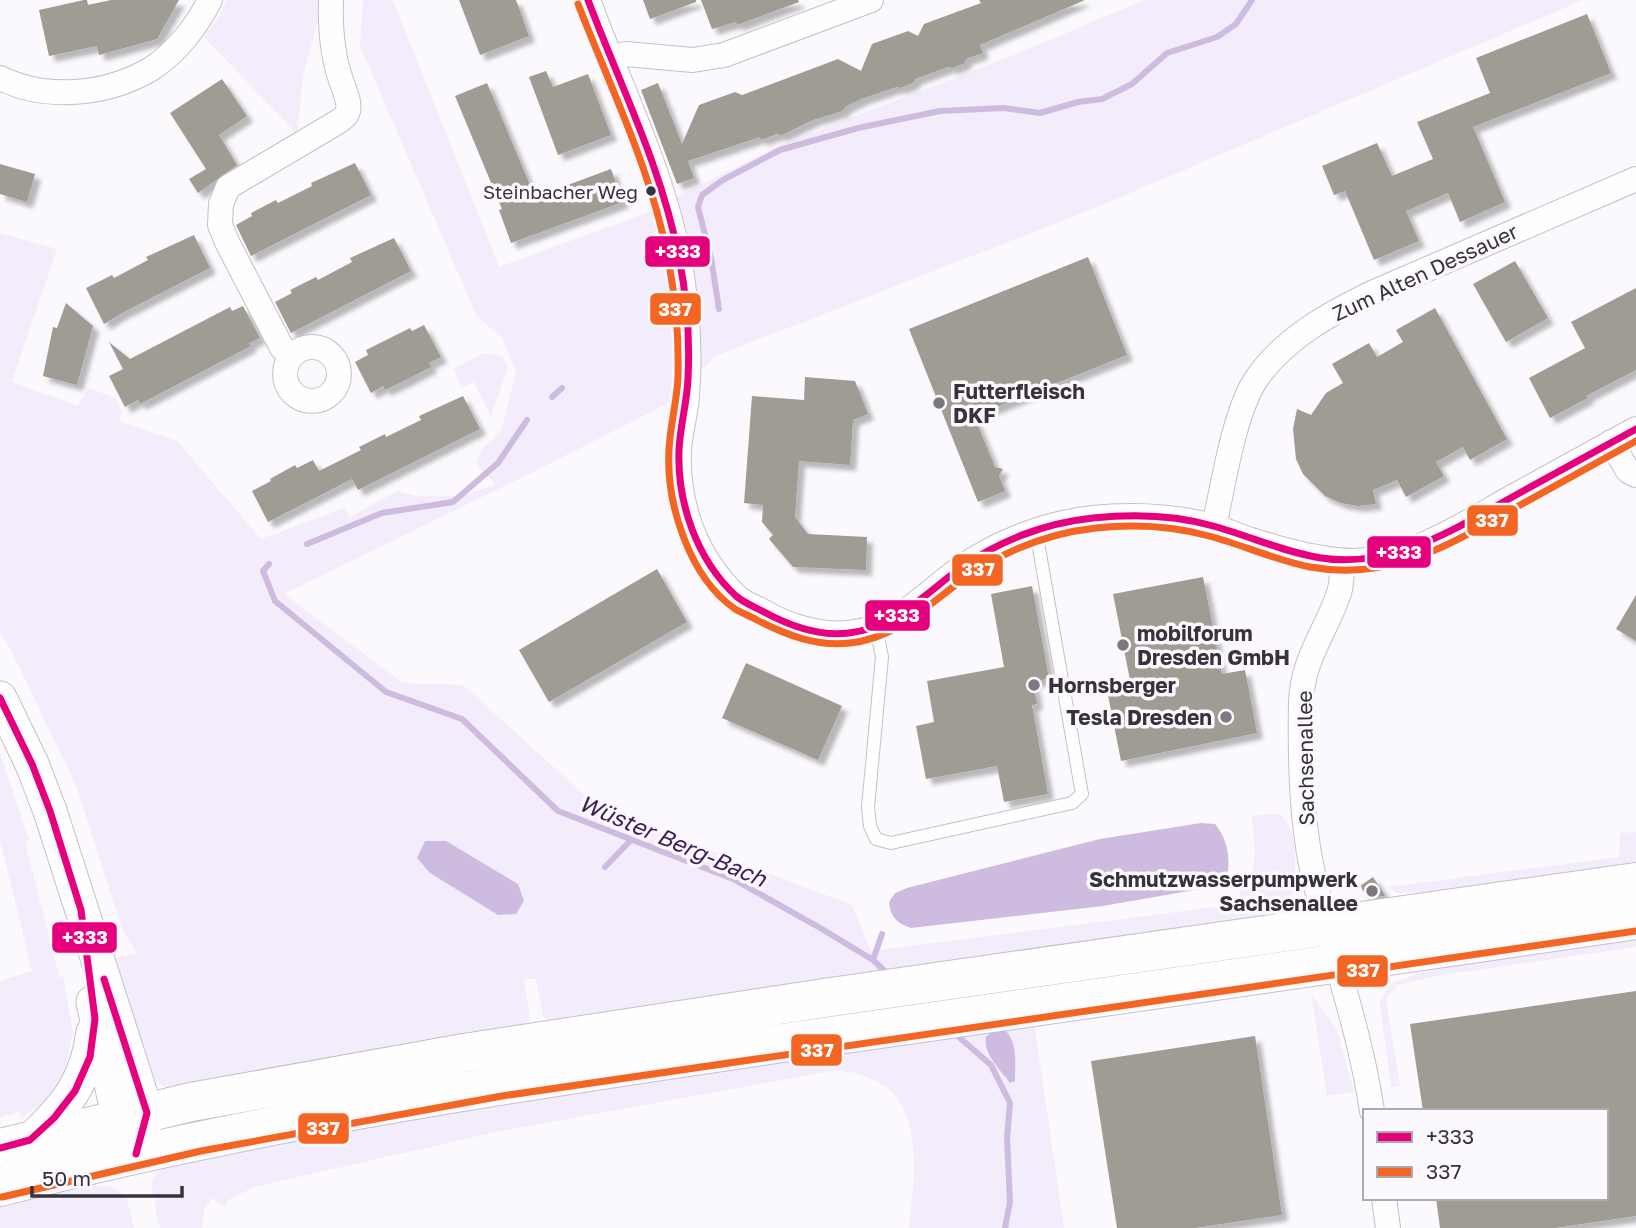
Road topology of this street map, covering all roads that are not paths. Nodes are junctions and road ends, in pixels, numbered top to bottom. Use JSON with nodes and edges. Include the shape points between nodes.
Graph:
{"nodes":[{"id":1,"x":210,"y":0,"type":"edge"},
{"id":2,"x":331,"y":0,"type":"edge"},
{"id":3,"x":588,"y":0,"type":"edge"},
{"id":4,"x":871,"y":0,"type":"edge"},
{"id":5,"x":610,"y":58,"type":"junction"},
{"id":6,"x":0,"y":78,"type":"edge"},
{"id":7,"x":1636,"y":179,"type":"edge"},
{"id":8,"x":292,"y":355,"type":"dead end"},
{"id":9,"x":1636,"y":429,"type":"edge"},
{"id":10,"x":1611,"y":442,"type":"junction"},
{"id":11,"x":1636,"y":475,"type":"edge"},
{"id":12,"x":1214,"y":527,"type":"junction"},
{"id":13,"x":1036,"y":531,"type":"junction"},
{"id":14,"x":1342,"y":561,"type":"junction"},
{"id":15,"x":876,"y":628,"type":"junction"},
{"id":16,"x":0,"y":698,"type":"edge"},
{"id":17,"x":1636,"y":881,"type":"edge"},
{"id":18,"x":81,"y":910,"type":"junction"},
{"id":19,"x":1636,"y":920,"type":"edge"},
{"id":20,"x":1328,"y":926,"type":"junction"},
{"id":21,"x":1338,"y":962,"type":"junction"},
{"id":22,"x":95,"y":1019,"type":"junction"},
{"id":23,"x":1372,"y":1109,"type":"edge"},
{"id":24,"x":133,"y":1116,"type":"junction"},
{"id":25,"x":15,"y":1144,"type":"edge"},
{"id":26,"x":136,"y":1154,"type":"junction"},
{"id":27,"x":0,"y":1187,"type":"edge"},
{"id":28,"x":1384,"y":1200,"type":"edge"},
{"id":29,"x":1388,"y":1228,"type":"edge"}],
"edges":[{"from":1,"to":6,"type":"street","via":[[180,44],[131,79],[59,93],[13,85]]},
{"from":2,"to":8,"type":"street","via":[[335,63],[348,100],[346,122],[228,187],[221,204],[220,225],[228,244],[282,348]]},
{"from":3,"to":5,"type":"street"},
{"from":4,"to":5,"type":"street","via":[[724,55],[693,60],[626,54]]},
{"from":5,"to":15,"type":"street","via":[[666,206],[679,258],[689,347],[679,487],[699,547],[738,598],[783,623],[845,634]]},
{"from":7,"to":12,"type":"street","name":"Zum Alten Dessauer","via":[[1372,293],[1304,331],[1256,378],[1241,408]]},
{"from":9,"to":10,"type":"street"},
{"from":10,"to":11,"type":"street","via":[[1628,471]]},
{"from":10,"to":14,"type":"street","via":[[1406,551]]},
{"from":12,"to":13,"type":"street","via":[[1126,515],[1081,519]]},
{"from":12,"to":14,"type":"street","via":[[1301,555]]},
{"from":13,"to":15,"type":"street","via":[[973,560],[912,608]]},
{"from":13,"to":15,"type":"lane","via":[[1082,794],[1072,803],[891,843],[876,839],[868,807],[882,657]]},
{"from":14,"to":20,"type":"street","name":"Sachsenallee","via":[[1340,592],[1306,668],[1301,701],[1308,847]]},
{"from":16,"to":18,"type":"main road","via":[[50,811]]},
{"from":17,"to":20,"type":"main road"},
{"from":18,"to":22,"type":"main road"},
{"from":18,"to":24,"type":"main road"},
{"from":19,"to":21,"type":"main road"},
{"from":20,"to":21,"type":"street","name":"Sachsenallee"},
{"from":20,"to":24,"type":"main road","via":[[410,1062]]},
{"from":21,"to":23,"type":"street","name":"Sachsenallee"},
{"from":21,"to":26,"type":"main road","via":[[468,1091]]},
{"from":22,"to":24,"type":"main road"},
{"from":22,"to":25,"type":"main road","via":[[82,1078],[54,1118]]},
{"from":24,"to":25,"type":"main road"},
{"from":24,"to":26,"type":"main road"},
{"from":26,"to":27,"type":"main road"},
{"from":28,"to":29,"type":"street"}]}
